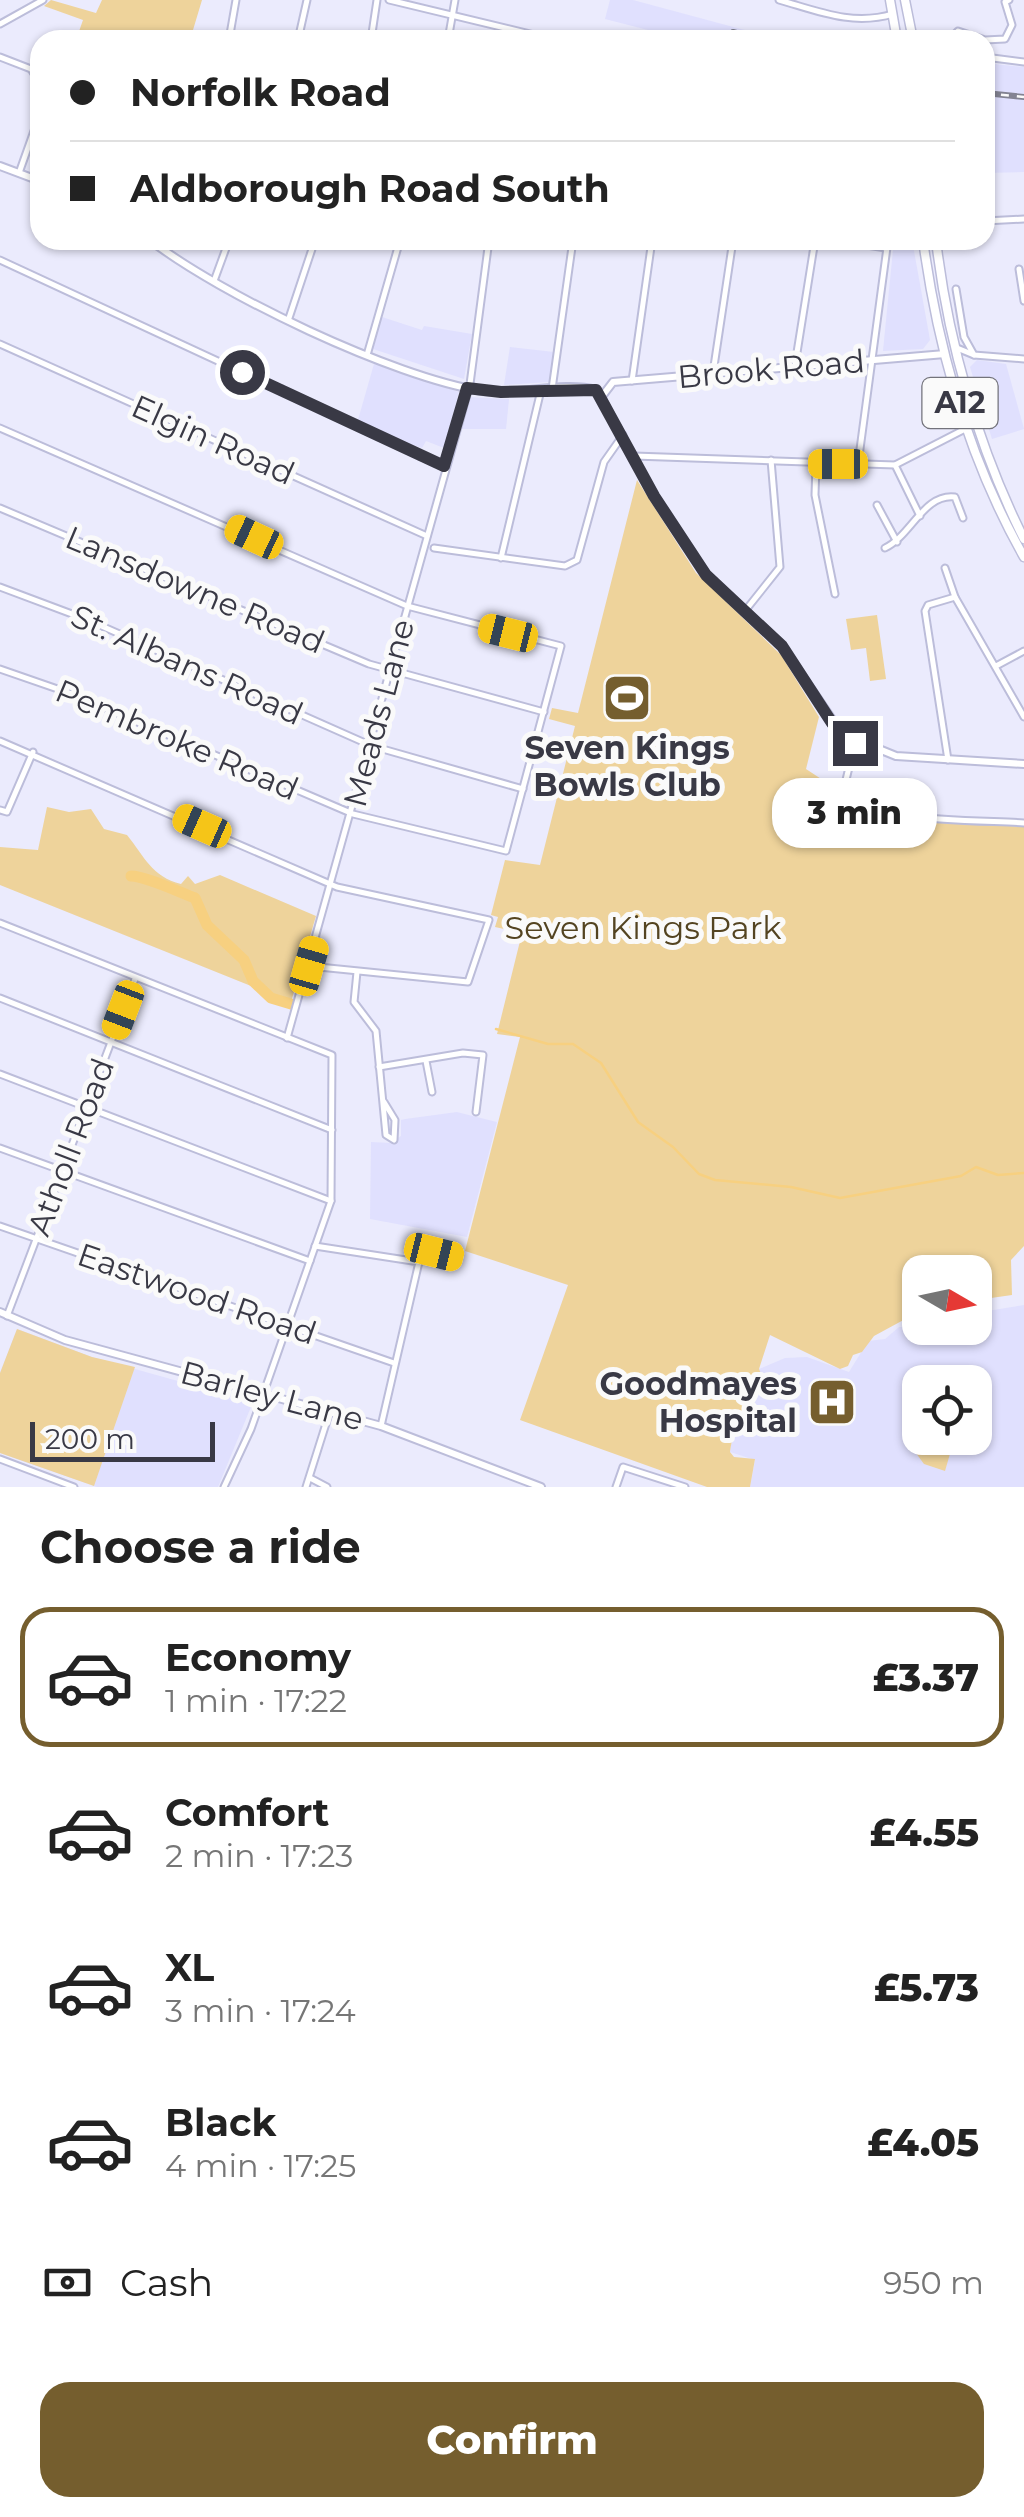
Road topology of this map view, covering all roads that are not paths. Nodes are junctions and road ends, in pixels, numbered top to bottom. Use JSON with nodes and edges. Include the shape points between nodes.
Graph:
{"nodes":[{"id":1,"x":43,"y":0,"type":"edge"},
{"id":2,"x":236,"y":0,"type":"edge"},
{"id":3,"x":307,"y":0,"type":"edge"},
{"id":4,"x":376,"y":0,"type":"edge"},
{"id":5,"x":389,"y":0,"type":"edge"},
{"id":6,"x":455,"y":0,"type":"edge"},
{"id":7,"x":779,"y":0,"type":"edge"},
{"id":8,"x":808,"y":0,"type":"edge"},
{"id":9,"x":890,"y":0,"type":"edge"},
{"id":10,"x":905,"y":0,"type":"edge"},
{"id":11,"x":1009,"y":0,"type":"edge"},
{"id":12,"x":809,"y":9,"type":"junction"},
{"id":13,"x":893,"y":14,"type":"junction"},
{"id":14,"x":453,"y":16,"type":"junction"},
{"id":15,"x":0,"y":24,"type":"edge"},
{"id":16,"x":231,"y":30,"type":"edge"},
{"id":17,"x":300,"y":30,"type":"edge"},
{"id":18,"x":372,"y":30,"type":"edge"},
{"id":19,"x":450,"y":30,"type":"edge"},
{"id":20,"x":519,"y":30,"type":"edge"},
{"id":21,"x":895,"y":30,"type":"edge"},
{"id":22,"x":912,"y":30,"type":"edge"},
{"id":23,"x":995,"y":40,"type":"edge"},
{"id":24,"x":0,"y":57,"type":"edge"},
{"id":25,"x":995,"y":59,"type":"edge"},
{"id":26,"x":1024,"y":62,"type":"edge"},
{"id":27,"x":30,"y":70,"type":"edge"},
{"id":28,"x":30,"y":142,"type":"edge"},
{"id":29,"x":0,"y":166,"type":"edge"},
{"id":30,"x":19,"y":173,"type":"junction"},
{"id":31,"x":30,"y":177,"type":"edge"},
{"id":32,"x":1024,"y":219,"type":"edge"},
{"id":33,"x":995,"y":220,"type":"edge"},
{"id":34,"x":166,"y":250,"type":"edge"},
{"id":35,"x":225,"y":250,"type":"edge"},
{"id":36,"x":311,"y":250,"type":"edge"},
{"id":37,"x":398,"y":250,"type":"edge"},
{"id":38,"x":488,"y":250,"type":"edge"},
{"id":39,"x":572,"y":250,"type":"edge"},
{"id":40,"x":651,"y":250,"type":"edge"},
{"id":41,"x":731,"y":250,"type":"edge"},
{"id":42,"x":813,"y":250,"type":"edge"},
{"id":43,"x":886,"y":250,"type":"edge"},
{"id":44,"x":925,"y":250,"type":"edge"},
{"id":45,"x":938,"y":250,"type":"edge"},
{"id":46,"x":0,"y":260,"type":"edge"},
{"id":47,"x":1018,"y":269,"type":"dead end"},
{"id":48,"x":214,"y":281,"type":"junction"},
{"id":49,"x":956,"y":290,"type":"dead end"},
{"id":50,"x":1024,"y":300,"type":"edge"},
{"id":51,"x":289,"y":318,"type":"junction"},
{"id":52,"x":0,"y":344,"type":"edge"},
{"id":53,"x":956,"y":348,"type":"junction"},
{"id":54,"x":945,"y":354,"type":"junction"},
{"id":55,"x":366,"y":355,"type":"junction"},
{"id":56,"x":974,"y":355,"type":"junction"},
{"id":57,"x":1024,"y":359,"type":"edge"},
{"id":58,"x":875,"y":360,"type":"junction"},
{"id":59,"x":795,"y":365,"type":"junction"},
{"id":60,"x":961,"y":366,"type":"junction"},
{"id":61,"x":713,"y":373,"type":"junction"},
{"id":62,"x":632,"y":381,"type":"junction"},
{"id":63,"x":467,"y":388,"type":"junction"},
{"id":64,"x":552,"y":389,"type":"junction"},
{"id":65,"x":541,"y":390,"type":"junction"},
{"id":66,"x":603,"y":396,"type":"junction"},
{"id":67,"x":0,"y":428,"type":"edge"},
{"id":68,"x":968,"y":428,"type":"junction"},
{"id":69,"x":623,"y":435,"type":"junction"},
{"id":70,"x":634,"y":456,"type":"junction"},
{"id":71,"x":770,"y":460,"type":"junction"},
{"id":72,"x":816,"y":464,"type":"junction"},
{"id":73,"x":858,"y":464,"type":"junction"},
{"id":74,"x":896,"y":465,"type":"junction"},
{"id":75,"x":444,"y":466,"type":"junction"},
{"id":76,"x":877,"y":505,"type":"dead end"},
{"id":77,"x":0,"y":508,"type":"edge"},
{"id":78,"x":920,"y":516,"type":"junction"},
{"id":79,"x":962,"y":518,"type":"dead end"},
{"id":80,"x":427,"y":536,"type":"junction"},
{"id":81,"x":1024,"y":537,"type":"edge"},
{"id":82,"x":897,"y":542,"type":"junction"},
{"id":83,"x":434,"y":548,"type":"dead end"},
{"id":84,"x":884,"y":548,"type":"dead end"},
{"id":85,"x":1024,"y":557,"type":"edge"},
{"id":86,"x":501,"y":558,"type":"junction"},
{"id":87,"x":946,"y":568,"type":"dead end"},
{"id":88,"x":0,"y":587,"type":"edge"},
{"id":89,"x":835,"y":594,"type":"dead end"},
{"id":90,"x":955,"y":597,"type":"junction"},
{"id":91,"x":407,"y":606,"type":"junction"},
{"id":92,"x":745,"y":611,"type":"junction"},
{"id":93,"x":1024,"y":650,"type":"edge"},
{"id":94,"x":996,"y":666,"type":"junction"},
{"id":95,"x":0,"y":669,"type":"edge"},
{"id":96,"x":390,"y":672,"type":"junction"},
{"id":97,"x":545,"y":712,"type":"junction"},
{"id":98,"x":1024,"y":717,"type":"edge"},
{"id":99,"x":0,"y":742,"type":"edge"},
{"id":100,"x":855,"y":743,"type":"junction"},
{"id":101,"x":372,"y":746,"type":"junction"},
{"id":102,"x":34,"y":752,"type":"junction"},
{"id":103,"x":948,"y":760,"type":"junction"},
{"id":104,"x":1024,"y":764,"type":"edge"},
{"id":105,"x":524,"y":789,"type":"junction"},
{"id":106,"x":0,"y":810,"type":"edge"},
{"id":107,"x":353,"y":814,"type":"junction"},
{"id":108,"x":1024,"y":823,"type":"edge"},
{"id":109,"x":332,"y":885,"type":"junction"},
{"id":110,"x":0,"y":923,"type":"edge"},
{"id":111,"x":309,"y":966,"type":"junction"},
{"id":112,"x":357,"y":972,"type":"junction"},
{"id":113,"x":134,"y":979,"type":"junction"},
{"id":114,"x":0,"y":998,"type":"edge"},
{"id":115,"x":287,"y":1038,"type":"junction"},
{"id":116,"x":111,"y":1041,"type":"junction"},
{"id":117,"x":426,"y":1061,"type":"junction"},
{"id":118,"x":379,"y":1067,"type":"junction"},
{"id":119,"x":0,"y":1074,"type":"edge"},
{"id":120,"x":432,"y":1092,"type":"dead end"},
{"id":121,"x":384,"y":1102,"type":"junction"},
{"id":122,"x":85,"y":1106,"type":"junction"},
{"id":123,"x":476,"y":1112,"type":"dead end"},
{"id":124,"x":332,"y":1130,"type":"junction"},
{"id":125,"x":0,"y":1148,"type":"edge"},
{"id":126,"x":61,"y":1169,"type":"junction"},
{"id":127,"x":331,"y":1201,"type":"junction"},
{"id":128,"x":0,"y":1226,"type":"edge"},
{"id":129,"x":36,"y":1238,"type":"junction"},
{"id":130,"x":315,"y":1246,"type":"junction"},
{"id":131,"x":456,"y":1257,"type":"dead end"},
{"id":132,"x":310,"y":1260,"type":"junction"},
{"id":133,"x":419,"y":1262,"type":"junction"},
{"id":134,"x":4,"y":1314,"type":"edge"},
{"id":135,"x":287,"y":1325,"type":"junction"},
{"id":136,"x":394,"y":1363,"type":"junction"},
{"id":137,"x":261,"y":1393,"type":"junction"},
{"id":138,"x":330,"y":1411,"type":"junction"},
{"id":139,"x":381,"y":1426,"type":"junction"},
{"id":140,"x":0,"y":1459,"type":"edge"},
{"id":141,"x":310,"y":1478,"type":"junction"},
{"id":142,"x":74,"y":1487,"type":"edge"},
{"id":143,"x":224,"y":1487,"type":"edge"},
{"id":144,"x":306,"y":1487,"type":"edge"},
{"id":145,"x":328,"y":1487,"type":"edge"},
{"id":146,"x":541,"y":1487,"type":"edge"},
{"id":147,"x":616,"y":1487,"type":"edge"},
{"id":148,"x":684,"y":1487,"type":"edge"}],
"edges":[{"from":1,"to":15,"type":"street"},
{"from":2,"to":16,"type":"street"},
{"from":3,"to":17,"type":"street"},
{"from":4,"to":18,"type":"street"},
{"from":5,"to":14,"type":"street"},
{"from":6,"to":14,"type":"street"},
{"from":7,"to":12,"type":"street"},
{"from":8,"to":12,"type":"street"},
{"from":9,"to":13,"type":"highway"},
{"from":10,"to":22,"type":"highway"},
{"from":11,"to":23,"type":"street","via":[[1012,25],[1005,39]]},
{"from":12,"to":13,"type":"street","via":[[855,19]]},
{"from":13,"to":21,"type":"highway"},
{"from":14,"to":19,"type":"street"},
{"from":14,"to":20,"type":"street"},
{"from":24,"to":27,"type":"street"},
{"from":25,"to":26,"type":"street"},
{"from":28,"to":30,"type":"street"},
{"from":29,"to":30,"type":"street"},
{"from":30,"to":31,"type":"street"},
{"from":32,"to":33,"type":"street"},
{"from":34,"to":48,"type":"street"},
{"from":35,"to":48,"type":"street"},
{"from":36,"to":51,"type":"street"},
{"from":37,"to":55,"type":"street"},
{"from":38,"to":63,"type":"street","name":"Meads Lane"},
{"from":39,"to":64,"type":"street"},
{"from":40,"to":62,"type":"street"},
{"from":41,"to":61,"type":"street"},
{"from":42,"to":59,"type":"street"},
{"from":43,"to":58,"type":"street"},
{"from":44,"to":54,"type":"highway","number":"A12"},
{"from":45,"to":53,"type":"highway","number":"A12"},
{"from":46,"to":75,"type":"street"},
{"from":47,"to":50,"type":"street"},
{"from":48,"to":51,"type":"street"},
{"from":49,"to":56,"type":"street"},
{"from":51,"to":55,"type":"street"},
{"from":52,"to":80,"type":"street","name":"Elgin Road"},
{"from":53,"to":56,"type":"street"},
{"from":53,"to":60,"type":"highway","number":"A12"},
{"from":54,"to":58,"type":"street","name":"Brook Road"},
{"from":54,"to":68,"type":"highway","number":"A12"},
{"from":55,"to":63,"type":"street"},
{"from":56,"to":57,"type":"street"},
{"from":56,"to":60,"type":"street"},
{"from":58,"to":59,"type":"street","name":"Brook Road"},
{"from":58,"to":73,"type":"street"},
{"from":59,"to":61,"type":"street","name":"Brook Road"},
{"from":60,"to":81,"type":"highway","number":"A12","via":[[983,442]]},
{"from":61,"to":62,"type":"street","name":"Brook Road"},
{"from":62,"to":66,"type":"street","name":"Brook Road","via":[[613,382]]},
{"from":63,"to":65,"type":"street"},
{"from":63,"to":75,"type":"street","name":"Meads Lane"},
{"from":64,"to":65,"type":"street"},
{"from":64,"to":66,"type":"street","via":[[592,388]]},
{"from":65,"to":86,"type":"street"},
{"from":66,"to":69,"type":"street"},
{"from":67,"to":91,"type":"street"},
{"from":68,"to":74,"type":"street"},
{"from":68,"to":85,"type":"highway","number":"A12"},
{"from":69,"to":70,"type":"street"},
{"from":69,"to":86,"type":"street","via":[[604,462],[577,560],[564,566]]},
{"from":70,"to":71,"type":"street"},
{"from":70,"to":92,"type":"street","via":[[706,575]]},
{"from":71,"to":72,"type":"street"},
{"from":71,"to":92,"type":"street","via":[[780,567]]},
{"from":72,"to":73,"type":"street"},
{"from":72,"to":89,"type":"street"},
{"from":73,"to":74,"type":"street"},
{"from":74,"to":78,"type":"street"},
{"from":75,"to":80,"type":"street","name":"Meads Lane"},
{"from":76,"to":82,"type":"street"},
{"from":77,"to":96,"type":"street","name":"Lansdowne Road"},
{"from":78,"to":79,"type":"street","via":[[947,496],[955,497]]},
{"from":78,"to":82,"type":"street"},
{"from":80,"to":91,"type":"street","name":"Meads Lane"},
{"from":82,"to":84,"type":"street"},
{"from":83,"to":86,"type":"street"},
{"from":87,"to":90,"type":"street"},
{"from":88,"to":101,"type":"street","name":"St. Albans Road"},
{"from":90,"to":94,"type":"street"},
{"from":90,"to":103,"type":"street","via":[[924,612]]},
{"from":91,"to":96,"type":"street","name":"Meads Lane"},
{"from":91,"to":97,"type":"street","via":[[561,646]]},
{"from":92,"to":100,"type":"street","via":[[782,646],[832,723]]},
{"from":93,"to":94,"type":"street"},
{"from":94,"to":98,"type":"street"},
{"from":95,"to":107,"type":"street","name":"Pembroke Road"},
{"from":96,"to":97,"type":"street","name":"Lansdowne Road"},
{"from":96,"to":101,"type":"street","name":"Meads Lane"},
{"from":97,"to":105,"type":"street"},
{"from":99,"to":102,"type":"street"},
{"from":100,"to":103,"type":"street","via":[[896,756]]},
{"from":100,"to":108,"type":"street","via":[[844,792],[851,803],[888,814]]},
{"from":101,"to":105,"type":"street","name":"St. Albans Road"},
{"from":101,"to":107,"type":"street","name":"Meads Lane"},
{"from":102,"to":106,"type":"street","via":[[7,812]]},
{"from":102,"to":109,"type":"street"},
{"from":103,"to":104,"type":"street"},
{"from":105,"to":107,"type":"street","name":"Pembroke Road","via":[[506,851]]},
{"from":107,"to":109,"type":"street","name":"Meads Lane"},
{"from":109,"to":111,"type":"street","name":"Meads Lane"},
{"from":109,"to":112,"type":"street","via":[[489,920],[471,981]]},
{"from":110,"to":113,"type":"street"},
{"from":111,"to":112,"type":"street"},
{"from":111,"to":115,"type":"street","name":"Meads Lane"},
{"from":112,"to":118,"type":"street","via":[[354,1002],[375,1026]]},
{"from":113,"to":115,"type":"street"},
{"from":113,"to":116,"type":"street","name":"Atholl Road"},
{"from":114,"to":116,"type":"street"},
{"from":115,"to":124,"type":"street","via":[[332,1055]]},
{"from":116,"to":122,"type":"street","name":"Atholl Road"},
{"from":116,"to":124,"type":"street"},
{"from":117,"to":118,"type":"street"},
{"from":117,"to":120,"type":"street"},
{"from":117,"to":123,"type":"street","via":[[484,1054]]},
{"from":118,"to":121,"type":"street"},
{"from":119,"to":122,"type":"street"},
{"from":121,"to":121,"type":"street","via":[[395,1120],[394,1140],[386,1136]]},
{"from":122,"to":126,"type":"street","name":"Atholl Road"},
{"from":122,"to":127,"type":"street"},
{"from":124,"to":127,"type":"street"},
{"from":125,"to":126,"type":"street"},
{"from":126,"to":129,"type":"street","name":"Atholl Road"},
{"from":126,"to":132,"type":"street"},
{"from":127,"to":130,"type":"street"},
{"from":128,"to":129,"type":"street","name":"Eastwood Road"},
{"from":129,"to":134,"type":"street","name":"Atholl Road"},
{"from":129,"to":135,"type":"street","name":"Eastwood Road"},
{"from":130,"to":132,"type":"street"},
{"from":130,"to":133,"type":"street"},
{"from":131,"to":133,"type":"street","via":[[434,1252]]},
{"from":132,"to":135,"type":"street"},
{"from":133,"to":136,"type":"street"},
{"from":134,"to":137,"type":"street","name":"Barley Lane","via":[[64,1340]]},
{"from":135,"to":136,"type":"street","name":"Eastwood Road"},
{"from":135,"to":137,"type":"street"},
{"from":136,"to":139,"type":"street"},
{"from":137,"to":138,"type":"street","name":"Barley Lane"},
{"from":137,"to":143,"type":"street"},
{"from":138,"to":139,"type":"street","name":"Barley Lane"},
{"from":138,"to":141,"type":"street"},
{"from":139,"to":146,"type":"street","name":"Barley Lane"},
{"from":140,"to":142,"type":"street"},
{"from":141,"to":144,"type":"street"},
{"from":141,"to":145,"type":"street"},
{"from":147,"to":148,"type":"street","via":[[623,1467]]}]}
